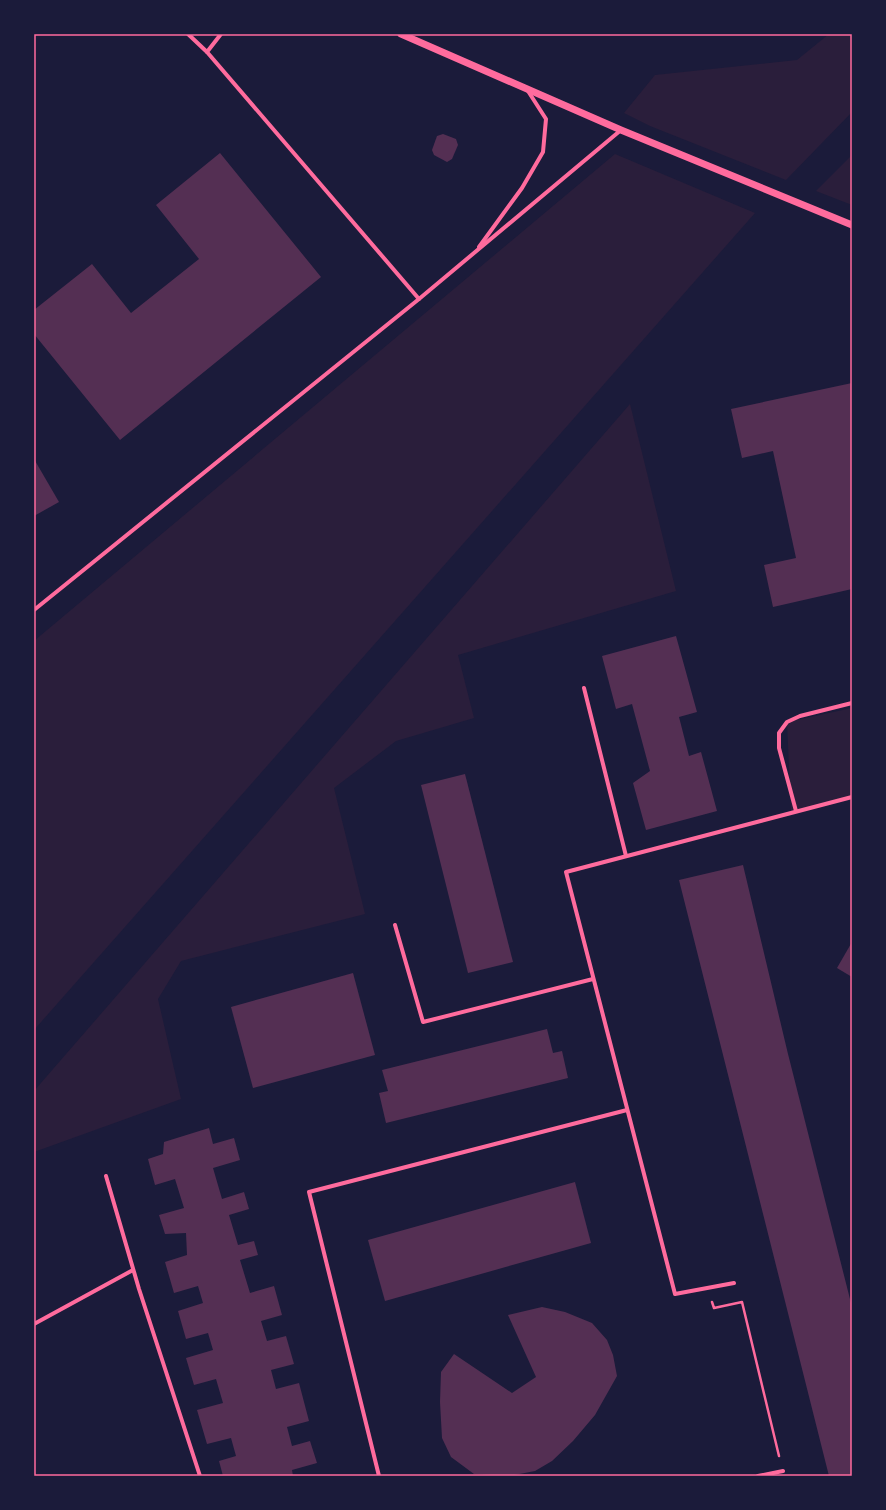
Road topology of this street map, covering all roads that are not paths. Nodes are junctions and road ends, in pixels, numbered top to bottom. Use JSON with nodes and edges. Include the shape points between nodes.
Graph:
{"nodes":[{"id":1,"x":188,"y":34,"type":"edge"},
{"id":2,"x":221,"y":34,"type":"edge"},
{"id":3,"x":401,"y":34,"type":"edge"},
{"id":4,"x":207,"y":52,"type":"junction"},
{"id":5,"x":527,"y":89,"type":"junction"},
{"id":6,"x":621,"y":130,"type":"junction"},
{"id":7,"x":852,"y":225,"type":"edge"},
{"id":8,"x":474,"y":252,"type":"junction"},
{"id":9,"x":419,"y":299,"type":"junction"},
{"id":10,"x":34,"y":610,"type":"edge"},
{"id":11,"x":584,"y":688,"type":"dead end"},
{"id":12,"x":852,"y":703,"type":"edge"},
{"id":13,"x":852,"y":797,"type":"edge"},
{"id":14,"x":796,"y":811,"type":"junction"},
{"id":15,"x":626,"y":856,"type":"junction"},
{"id":16,"x":395,"y":925,"type":"dead end"},
{"id":17,"x":593,"y":979,"type":"junction"},
{"id":18,"x":627,"y":1110,"type":"junction"},
{"id":19,"x":106,"y":1176,"type":"dead end"},
{"id":20,"x":133,"y":1270,"type":"junction"},
{"id":21,"x":734,"y":1282,"type":"dead end"},
{"id":22,"x":34,"y":1324,"type":"edge"},
{"id":23,"x":783,"y":1471,"type":"road end"},
{"id":24,"x":200,"y":1476,"type":"edge"},
{"id":25,"x":379,"y":1476,"type":"edge"},
{"id":26,"x":758,"y":1476,"type":"edge"}],
"edges":[{"from":1,"to":4,"type":"street"},
{"from":2,"to":4,"type":"street"},
{"from":3,"to":5,"type":"street"},
{"from":4,"to":9,"type":"street"},
{"from":5,"to":6,"type":"street"},
{"from":5,"to":8,"type":"street","via":[[546,119],[543,152],[522,188]]},
{"from":6,"to":7,"type":"street"},
{"from":6,"to":8,"type":"street"},
{"from":8,"to":9,"type":"street"},
{"from":9,"to":10,"type":"street"},
{"from":11,"to":15,"type":"street"},
{"from":12,"to":14,"type":"street","via":[[800,716],[787,722],[779,733],[779,748]]},
{"from":13,"to":14,"type":"street"},
{"from":14,"to":15,"type":"street"},
{"from":15,"to":17,"type":"street","via":[[566,872]]},
{"from":16,"to":17,"type":"street","via":[[423,1022]]},
{"from":17,"to":18,"type":"street"},
{"from":18,"to":21,"type":"street","via":[[675,1294]]},
{"from":18,"to":25,"type":"street","via":[[309,1192]]},
{"from":19,"to":20,"type":"street"},
{"from":20,"to":22,"type":"street"},
{"from":20,"to":24,"type":"street"},
{"from":23,"to":26,"type":"street"}]}
